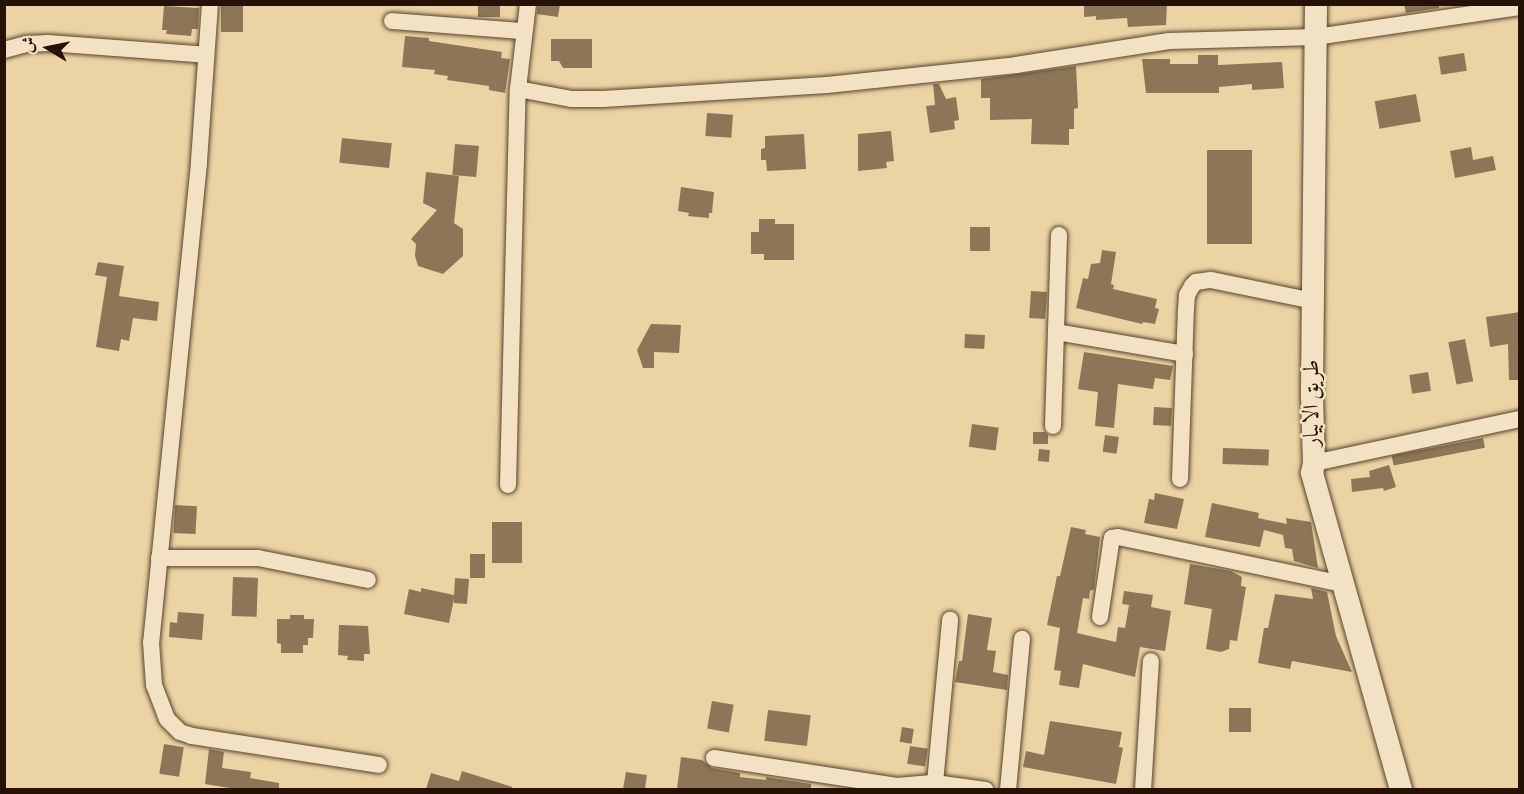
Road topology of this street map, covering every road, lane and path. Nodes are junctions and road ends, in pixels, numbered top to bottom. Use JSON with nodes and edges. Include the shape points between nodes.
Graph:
{"nodes":[{"id":1,"x":210,"y":4,"type":"edge"},
{"id":2,"x":528,"y":4,"type":"edge"},
{"id":3,"x":1316,"y":4,"type":"edge"},
{"id":4,"x":1520,"y":7,"type":"edge"},
{"id":5,"x":392,"y":21,"type":"dead end"},
{"id":6,"x":523,"y":31,"type":"junction"},
{"id":7,"x":1316,"y":37,"type":"junction"},
{"id":8,"x":4,"y":50,"type":"edge"},
{"id":9,"x":206,"y":55,"type":"junction"},
{"id":10,"x":518,"y":89,"type":"junction"},
{"id":11,"x":1059,"y":235,"type":"dead end"},
{"id":12,"x":1312,"y":301,"type":"junction"},
{"id":13,"x":1056,"y":332,"type":"junction"},
{"id":14,"x":1185,"y":354,"type":"junction"},
{"id":15,"x":1520,"y":419,"type":"edge"},
{"id":16,"x":1053,"y":426,"type":"dead end"},
{"id":17,"x":1314,"y":463,"type":"junction"},
{"id":18,"x":1180,"y":479,"type":"dead end"},
{"id":19,"x":508,"y":485,"type":"dead end"},
{"id":20,"x":159,"y":558,"type":"junction"},
{"id":21,"x":368,"y":580,"type":"dead end"},
{"id":22,"x":1342,"y":584,"type":"junction"},
{"id":23,"x":1100,"y":617,"type":"dead end"},
{"id":24,"x":950,"y":620,"type":"dead end"},
{"id":25,"x":1022,"y":639,"type":"dead end"},
{"id":26,"x":1151,"y":661,"type":"dead end"},
{"id":27,"x":714,"y":758,"type":"dead end"},
{"id":28,"x":379,"y":765,"type":"dead end"},
{"id":29,"x":935,"y":783,"type":"junction"},
{"id":30,"x":986,"y":789,"type":"edge"},
{"id":31,"x":1008,"y":789,"type":"edge"},
{"id":32,"x":1143,"y":789,"type":"edge"},
{"id":33,"x":1401,"y":789,"type":"edge"}],
"edges":[{"from":1,"to":9,"type":"street"},
{"from":2,"to":6,"type":"street"},
{"from":3,"to":7,"type":"main road","name":"طريق الابيار"},
{"from":4,"to":7,"type":"street"},
{"from":5,"to":6,"type":"street"},
{"from":6,"to":10,"type":"street"},
{"from":7,"to":10,"type":"street","via":[[1169,41],[1006,66],[827,85],[645,98],[572,99]]},
{"from":7,"to":12,"type":"main road","name":"طريق الابيار"},
{"from":8,"to":9,"type":"street","via":[[48,44]]},
{"from":9,"to":20,"type":"street","via":[[199,163]]},
{"from":10,"to":19,"type":"street"},
{"from":11,"to":13,"type":"street"},
{"from":12,"to":14,"type":"street","via":[[1212,280],[1197,282],[1187,296]]},
{"from":12,"to":17,"type":"main road","name":"طريق الابيار"},
{"from":13,"to":14,"type":"street"},
{"from":13,"to":16,"type":"street"},
{"from":14,"to":18,"type":"street"},
{"from":15,"to":17,"type":"street"},
{"from":17,"to":22,"type":"main road","name":"طريق الابيار","via":[[1312,473]]},
{"from":20,"to":21,"type":"street","via":[[258,558]]},
{"from":20,"to":28,"type":"street","via":[[152,667],[159,702],[180,732]]},
{"from":22,"to":23,"type":"street","via":[[1118,537],[1112,538]]},
{"from":22,"to":33,"type":"main road","name":"طريق الابيار"},
{"from":24,"to":29,"type":"street"},
{"from":25,"to":31,"type":"street"},
{"from":26,"to":32,"type":"street"},
{"from":27,"to":29,"type":"street","via":[[897,786]]},
{"from":29,"to":30,"type":"street"}]}
